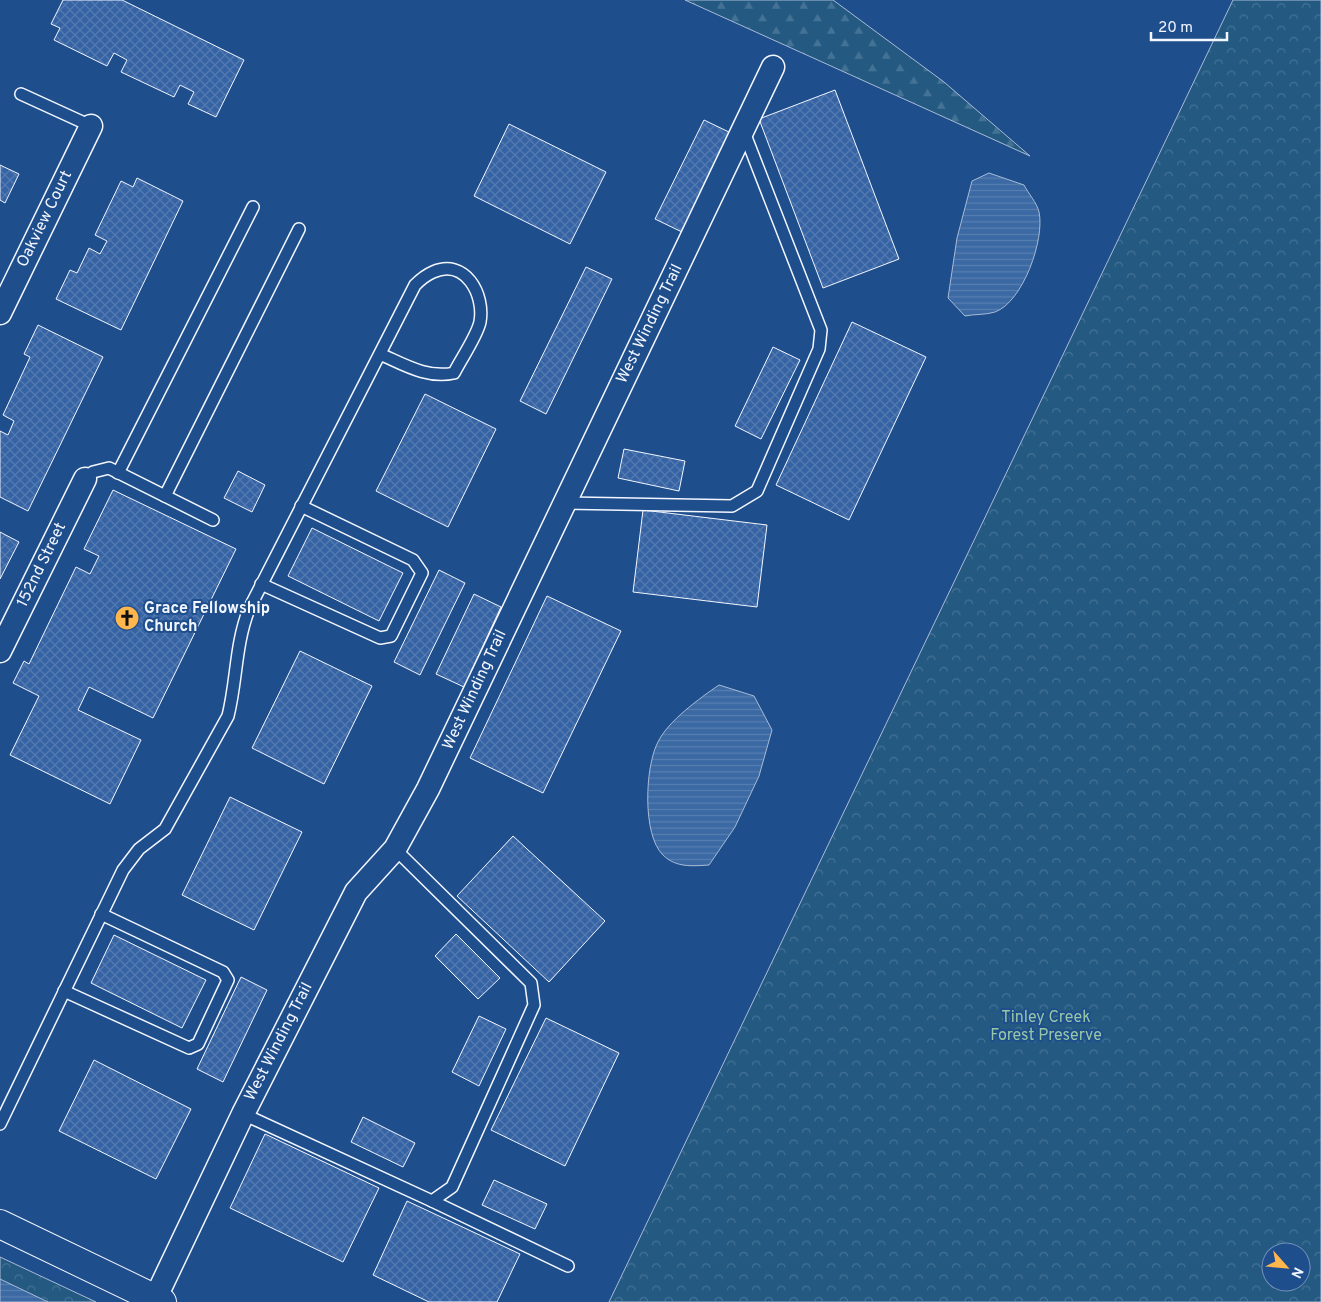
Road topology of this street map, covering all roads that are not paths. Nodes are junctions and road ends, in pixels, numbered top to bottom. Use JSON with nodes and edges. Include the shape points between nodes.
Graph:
{"nodes":[{"id":1,"x":773,"y":67,"type":"dead end"},
{"id":2,"x":21,"y":94,"type":"dead end"},
{"id":3,"x":91,"y":126,"type":"joint"},
{"id":4,"x":743,"y":129,"type":"junction"},
{"id":5,"x":253,"y":208,"type":"dead end"},
{"id":6,"x":299,"y":229,"type":"dead end"},
{"id":7,"x":0,"y":313,"type":"edge"},
{"id":8,"x":380,"y":354,"type":"junction"},
{"id":9,"x":118,"y":473,"type":"junction"},
{"id":10,"x":85,"y":479,"type":"joint"},
{"id":11,"x":165,"y":496,"type":"junction"},
{"id":12,"x":564,"y":503,"type":"junction"},
{"id":13,"x":301,"y":506,"type":"junction"},
{"id":14,"x":213,"y":520,"type":"dead end"},
{"id":15,"x":261,"y":584,"type":"junction"},
{"id":16,"x":0,"y":651,"type":"edge"},
{"id":17,"x":395,"y":849,"type":"junction"},
{"id":18,"x":101,"y":914,"type":"junction"},
{"id":19,"x":64,"y":991,"type":"junction"},
{"id":20,"x":243,"y":1114,"type":"junction"},
{"id":21,"x":0,"y":1124,"type":"edge"},
{"id":22,"x":432,"y":1201,"type":"junction"},
{"id":23,"x":0,"y":1224,"type":"edge"},
{"id":24,"x":568,"y":1266,"type":"dead end"},
{"id":25,"x":159,"y":1300,"type":"edge"}],
"edges":[{"from":1,"to":4,"type":"street","name":"West Winding Trail"},
{"from":2,"to":3,"type":"lane"},
{"from":3,"to":7,"type":"street","name":"Oakview Court"},
{"from":4,"to":12,"type":"street","name":"West Winding Trail"},
{"from":4,"to":12,"type":"lane","via":[[821,330],[819,349],[756,491],[732,506]]},
{"from":5,"to":9,"type":"lane"},
{"from":6,"to":11,"type":"lane"},
{"from":8,"to":8,"type":"lane","via":[[414,285],[434,271],[451,269],[467,276],[480,301],[480,322],[454,373],[442,376],[423,372]]},
{"from":8,"to":13,"type":"lane"},
{"from":9,"to":10,"type":"lane","via":[[109,468],[94,472]]},
{"from":9,"to":11,"type":"lane"},
{"from":10,"to":16,"type":"street","name":"152nd Street"},
{"from":11,"to":14,"type":"lane"},
{"from":12,"to":17,"type":"street","name":"West Winding Trail","via":[[428,789]]},
{"from":13,"to":15,"type":"lane"},
{"from":13,"to":15,"type":"lane","via":[[413,560],[422,573],[391,636],[380,638]]},
{"from":15,"to":18,"type":"lane","via":[[242,628],[228,716],[165,829],[139,849],[123,870]]},
{"from":17,"to":20,"type":"street","name":"West Winding Trail","via":[[356,892]]},
{"from":17,"to":22,"type":"lane","via":[[531,983],[534,1005],[452,1187]]},
{"from":18,"to":19,"type":"lane"},
{"from":18,"to":19,"type":"lane","via":[[223,972],[228,980],[225,988],[198,1044],[189,1048]]},
{"from":19,"to":21,"type":"lane"},
{"from":20,"to":22,"type":"lane"},
{"from":20,"to":25,"type":"street","name":"West Winding Trail"},
{"from":22,"to":24,"type":"lane"},
{"from":23,"to":25,"type":"street"}]}
